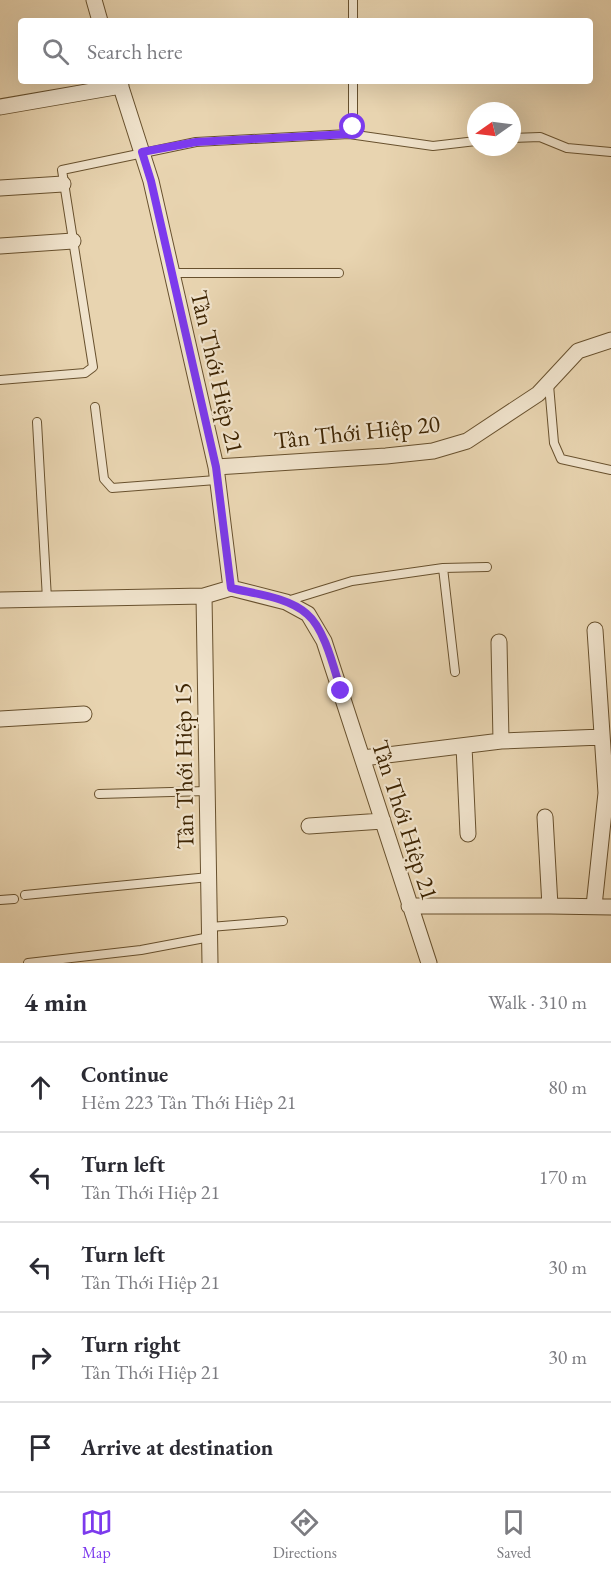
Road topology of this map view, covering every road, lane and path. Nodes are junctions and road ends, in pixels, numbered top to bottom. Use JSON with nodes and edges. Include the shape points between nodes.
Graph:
{"nodes":[{"id":1,"x":94,"y":0,"type":"edge"},
{"id":2,"x":353,"y":0,"type":"edge"},
{"id":3,"x":99,"y":18,"type":"edge"},
{"id":4,"x":353,"y":18,"type":"edge"},
{"id":5,"x":120,"y":84,"type":"edge"},
{"id":6,"x":353,"y":84,"type":"edge"},
{"id":7,"x":0,"y":107,"type":"edge"},
{"id":8,"x":349,"y":134,"type":"junction"},
{"id":9,"x":521,"y":138,"type":"edge"},
{"id":10,"x":467,"y":142,"type":"edge"},
{"id":11,"x":142,"y":152,"type":"junction"},
{"id":12,"x":611,"y":152,"type":"edge"},
{"id":13,"x":63,"y":184,"type":"junction"},
{"id":14,"x":0,"y":188,"type":"edge"},
{"id":15,"x":73,"y":241,"type":"junction"},
{"id":16,"x":0,"y":246,"type":"edge"},
{"id":17,"x":172,"y":273,"type":"junction"},
{"id":18,"x":339,"y":273,"type":"dead end"},
{"id":19,"x":611,"y":340,"type":"edge"},
{"id":20,"x":0,"y":380,"type":"edge"},
{"id":21,"x":549,"y":383,"type":"junction"},
{"id":22,"x":95,"y":407,"type":"dead end"},
{"id":23,"x":38,"y":422,"type":"dead end"},
{"id":24,"x":611,"y":470,"type":"edge"},
{"id":25,"x":216,"y":474,"type":"junction"},
{"id":26,"x":487,"y":567,"type":"dead end"},
{"id":27,"x":443,"y":568,"type":"junction"},
{"id":28,"x":231,"y":588,"type":"junction"},
{"id":29,"x":204,"y":596,"type":"junction"},
{"id":30,"x":47,"y":598,"type":"junction"},
{"id":31,"x":0,"y":600,"type":"edge"},
{"id":32,"x":286,"y":602,"type":"junction"},
{"id":33,"x":596,"y":630,"type":"dead end"},
{"id":34,"x":499,"y":642,"type":"dead end"},
{"id":35,"x":455,"y":672,"type":"dead end"},
{"id":36,"x":84,"y":714,"type":"dead end"},
{"id":37,"x":0,"y":719,"type":"edge"},
{"id":38,"x":602,"y":737,"type":"junction"},
{"id":39,"x":501,"y":741,"type":"junction"},
{"id":40,"x":464,"y":746,"type":"junction"},
{"id":41,"x":363,"y":758,"type":"junction"},
{"id":42,"x":207,"y":791,"type":"junction"},
{"id":43,"x":99,"y":794,"type":"dead end"},
{"id":44,"x":545,"y":817,"type":"dead end"},
{"id":45,"x":382,"y":821,"type":"junction"},
{"id":46,"x":309,"y":826,"type":"dead end"},
{"id":47,"x":468,"y":834,"type":"dead end"},
{"id":48,"x":209,"y":877,"type":"junction"},
{"id":49,"x":25,"y":895,"type":"dead end"},
{"id":50,"x":14,"y":899,"type":"dead end"},
{"id":51,"x":0,"y":900,"type":"edge"},
{"id":52,"x":409,"y":906,"type":"junction"},
{"id":53,"x":550,"y":906,"type":"junction"},
{"id":54,"x":594,"y":906,"type":"junction"},
{"id":55,"x":611,"y":907,"type":"edge"},
{"id":56,"x":283,"y":921,"type":"dead end"},
{"id":57,"x":210,"y":932,"type":"junction"},
{"id":58,"x":28,"y":963,"type":"edge"},
{"id":59,"x":210,"y":963,"type":"edge"},
{"id":60,"x":429,"y":963,"type":"edge"}],
"edges":[{"from":1,"to":3,"type":"street"},
{"from":2,"to":4,"type":"lane"},
{"from":5,"to":7,"type":"street"},
{"from":5,"to":11,"type":"street","name":"Tân Thới Hiệp 21"},
{"from":6,"to":8,"type":"lane","via":[[353,127]]},
{"from":8,"to":10,"type":"lane","via":[[434,146]]},
{"from":8,"to":11,"type":"lane","via":[[196,142]]},
{"from":9,"to":12,"type":"lane","via":[[540,137],[567,148]]},
{"from":11,"to":13,"type":"lane","via":[[62,170]]},
{"from":11,"to":17,"type":"street","name":"Tân Thới Hiệp 21"},
{"from":13,"to":14,"type":"street"},
{"from":13,"to":15,"type":"lane"},
{"from":15,"to":16,"type":"street"},
{"from":15,"to":20,"type":"lane","via":[[93,367],[85,373]]},
{"from":17,"to":18,"type":"lane"},
{"from":17,"to":25,"type":"street","name":"Tân Thới Hiệp 21"},
{"from":19,"to":21,"type":"street","name":"Tân Thới Hiệp 20","via":[[578,351]]},
{"from":21,"to":24,"type":"lane","via":[[554,442],[561,459]]},
{"from":21,"to":25,"type":"street","name":"Tân Thới Hiệp 20","via":[[492,427],[467,441],[433,451]]},
{"from":22,"to":25,"type":"lane","via":[[104,479],[112,488]]},
{"from":23,"to":30,"type":"lane"},
{"from":25,"to":28,"type":"street","name":"Tân Thới Hiệp 21"},
{"from":26,"to":27,"type":"lane"},
{"from":27,"to":32,"type":"lane","via":[[352,580]]},
{"from":27,"to":35,"type":"lane"},
{"from":28,"to":29,"type":"street"},
{"from":28,"to":32,"type":"street","name":"Tân Thới Hiệp 21"},
{"from":29,"to":30,"type":"street"},
{"from":29,"to":42,"type":"street","name":"Tân Thới Hiệp 15"},
{"from":30,"to":31,"type":"street"},
{"from":32,"to":41,"type":"street","name":"Tân Thới Hiệp 21","via":[[308,614],[324,641]]},
{"from":33,"to":38,"type":"street"},
{"from":34,"to":39,"type":"street"},
{"from":36,"to":37,"type":"street"},
{"from":38,"to":39,"type":"street"},
{"from":38,"to":54,"type":"street","via":[[606,793]]},
{"from":39,"to":40,"type":"street"},
{"from":40,"to":41,"type":"street"},
{"from":40,"to":47,"type":"street"},
{"from":41,"to":45,"type":"street","name":"Tân Thới Hiệp 21"},
{"from":42,"to":43,"type":"lane"},
{"from":42,"to":48,"type":"street","name":"Tân Thới Hiệp 15"},
{"from":44,"to":53,"type":"street"},
{"from":45,"to":46,"type":"street"},
{"from":45,"to":52,"type":"street","name":"Tân Thới Hiệp 21"},
{"from":48,"to":49,"type":"lane"},
{"from":48,"to":57,"type":"street","name":"Tân Thới Hiệp 15"},
{"from":50,"to":51,"type":"lane"},
{"from":52,"to":53,"type":"street"},
{"from":52,"to":60,"type":"street","name":"Tân Thới Hiệp 21"},
{"from":53,"to":54,"type":"street"},
{"from":54,"to":55,"type":"street"},
{"from":56,"to":57,"type":"lane"},
{"from":57,"to":58,"type":"lane","via":[[141,950]]},
{"from":57,"to":59,"type":"street","name":"Tân Thới Hiệp 15"}]}
